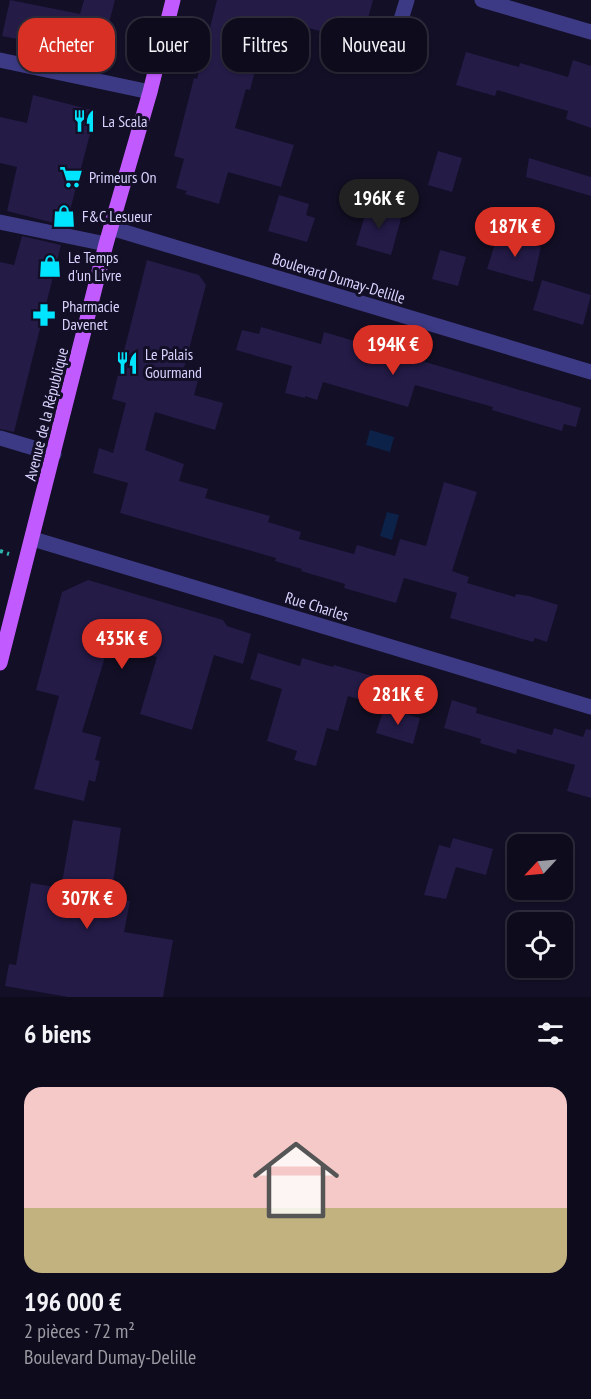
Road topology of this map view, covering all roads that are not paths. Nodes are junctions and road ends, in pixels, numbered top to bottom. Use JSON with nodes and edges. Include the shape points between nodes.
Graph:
{"nodes":[{"id":1,"x":173,"y":0,"type":"edge"},
{"id":2,"x":406,"y":0,"type":"edge"},
{"id":3,"x":482,"y":0,"type":"edge"},
{"id":4,"x":401,"y":18,"type":"edge"},
{"id":5,"x":591,"y":32,"type":"edge"},
{"id":6,"x":0,"y":60,"type":"edge"},
{"id":7,"x":150,"y":92,"type":"junction"},
{"id":8,"x":0,"y":222,"type":"edge"},
{"id":9,"x":111,"y":228,"type":"junction"},
{"id":10,"x":106,"y":244,"type":"junction"},
{"id":11,"x":591,"y":372,"type":"edge"},
{"id":12,"x":0,"y":438,"type":"edge"},
{"id":13,"x":54,"y":454,"type":"junction"},
{"id":14,"x":33,"y":539,"type":"junction"},
{"id":15,"x":0,"y":663,"type":"edge"},
{"id":16,"x":591,"y":707,"type":"edge"}],
"edges":[{"from":1,"to":7,"type":"main road","name":"Avenue de la République"},
{"from":2,"to":4,"type":"street"},
{"from":3,"to":5,"type":"street"},
{"from":6,"to":7,"type":"street"},
{"from":7,"to":9,"type":"main road","name":"Avenue de la République"},
{"from":8,"to":10,"type":"street"},
{"from":9,"to":10,"type":"main road","name":"Avenue de la République"},
{"from":9,"to":11,"type":"street","name":"Boulevard Dumay-Delille"},
{"from":10,"to":13,"type":"main road","name":"Avenue de la République"},
{"from":12,"to":13,"type":"street"},
{"from":13,"to":14,"type":"main road","name":"Avenue de la République"},
{"from":14,"to":15,"type":"main road","name":"Avenue de la République"},
{"from":14,"to":16,"type":"street","name":"Rue Charles"}]}
